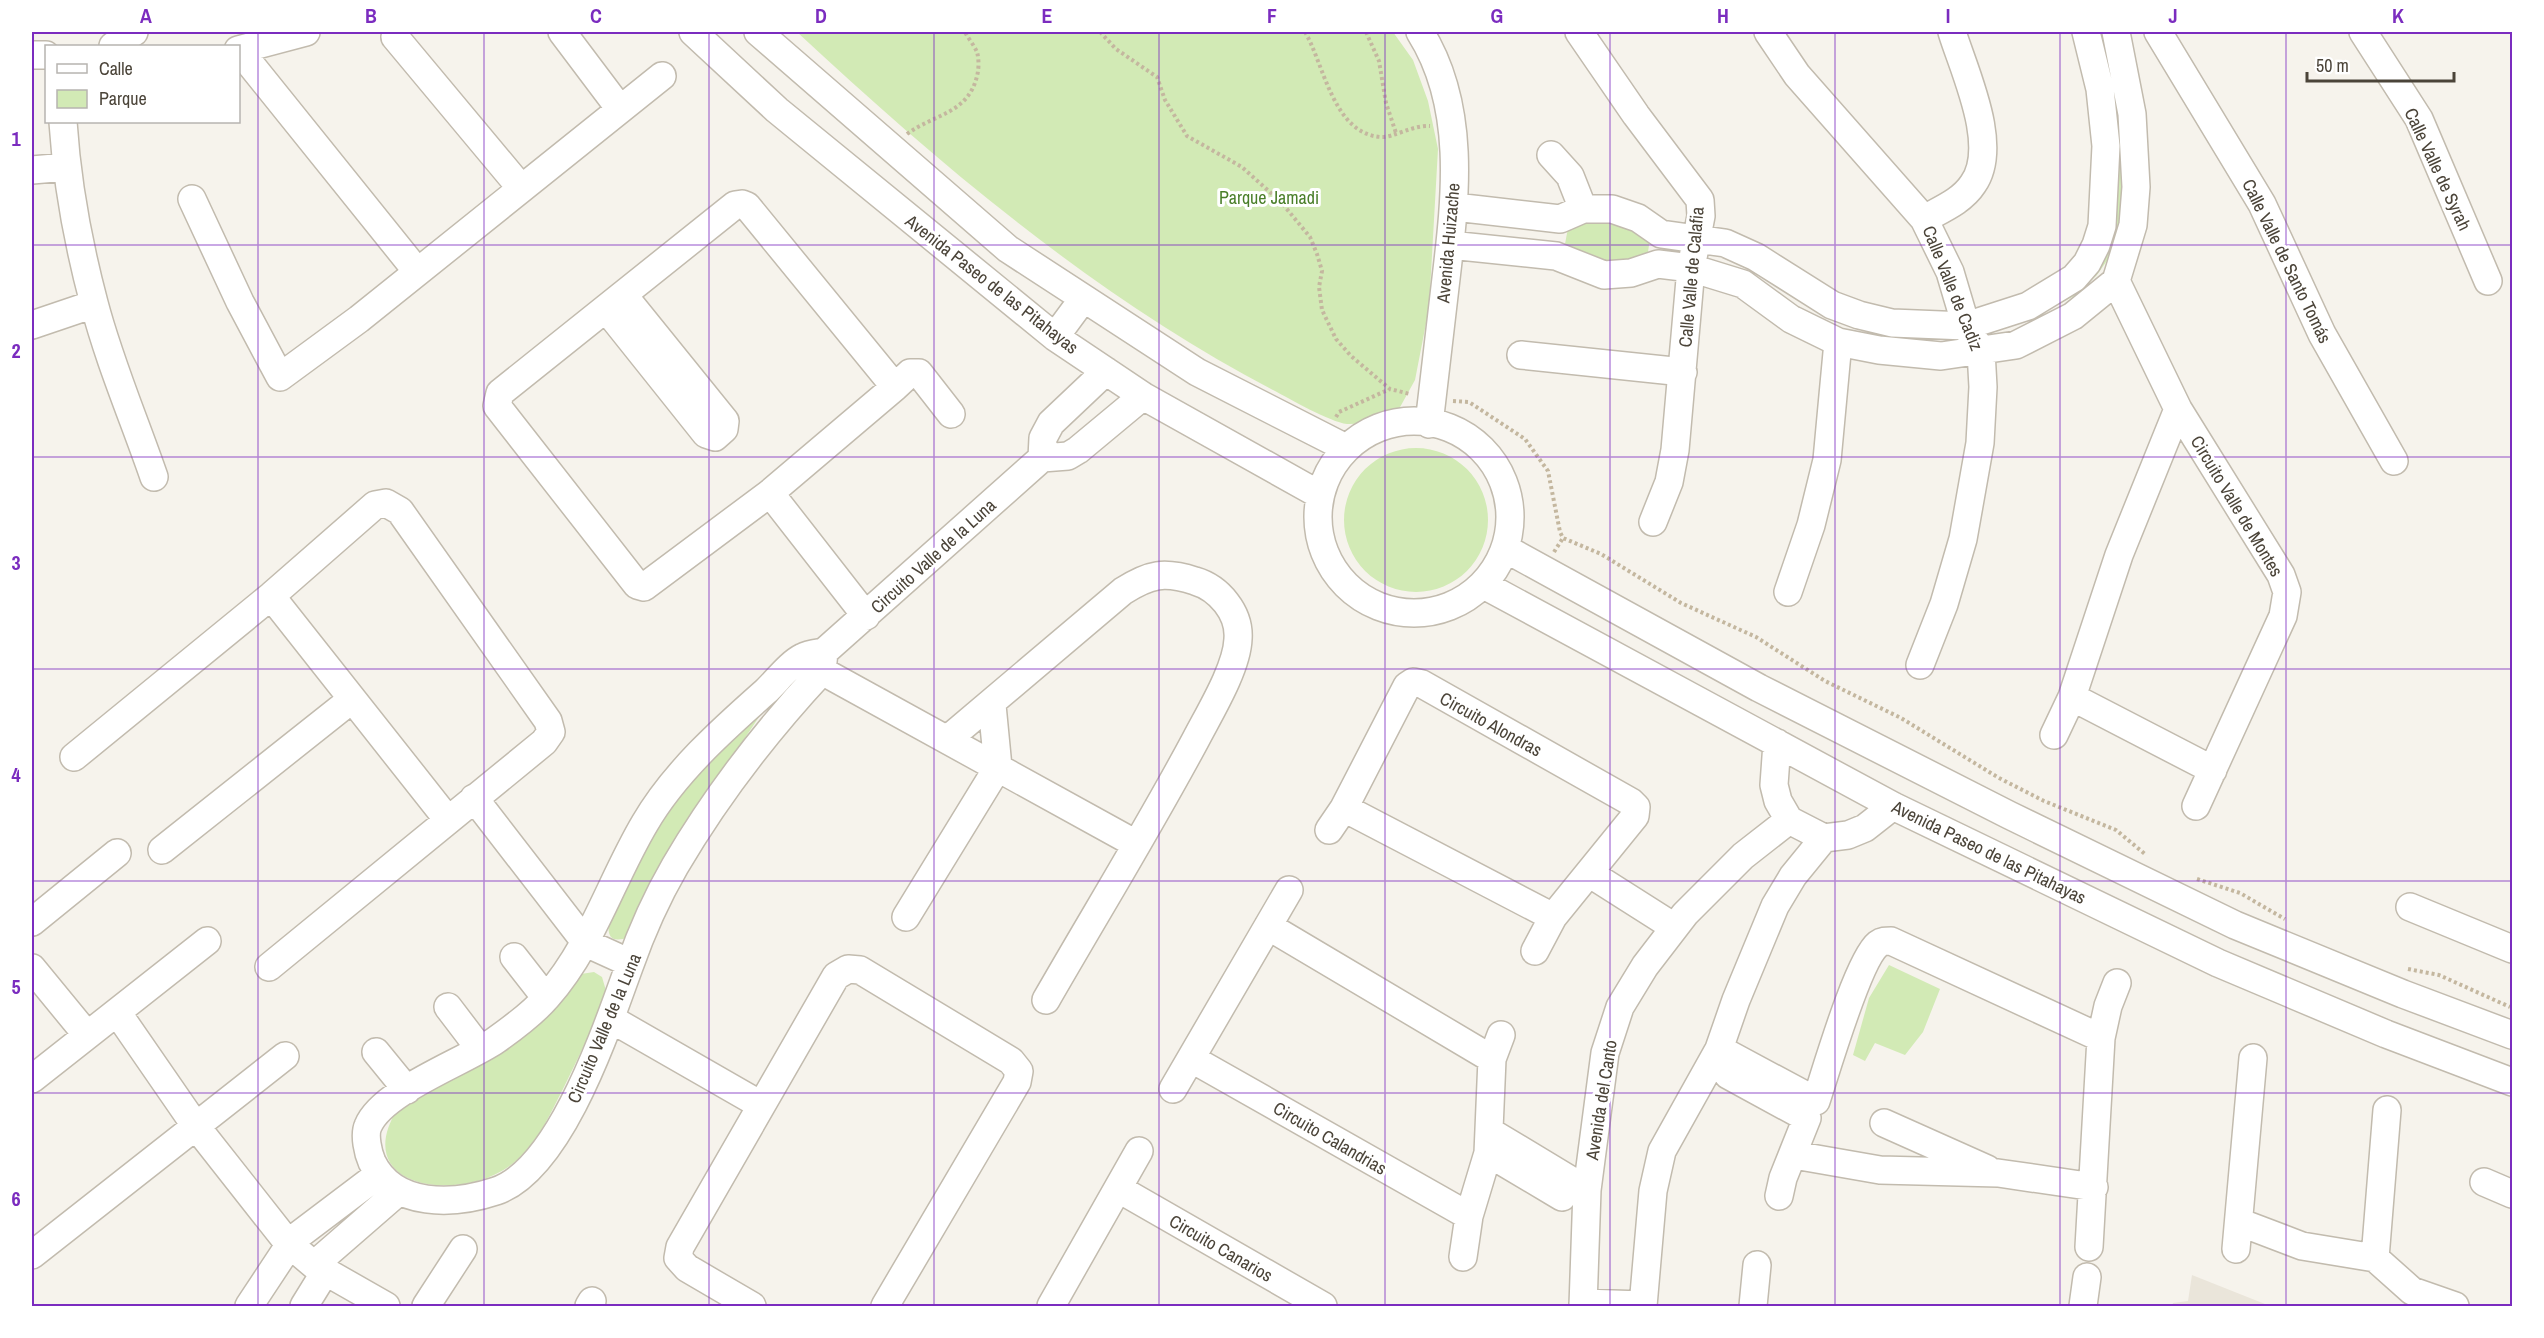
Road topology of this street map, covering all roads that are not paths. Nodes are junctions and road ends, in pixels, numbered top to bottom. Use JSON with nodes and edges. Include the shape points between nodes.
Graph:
{"nodes":[{"id":1,"x":134,"y":32,"type":"edge"},
{"id":2,"x":306,"y":32,"type":"edge"},
{"id":3,"x":562,"y":32,"type":"edge"},
{"id":4,"x":693,"y":32,"type":"edge"},
{"id":5,"x":758,"y":32,"type":"edge"},
{"id":6,"x":1420,"y":32,"type":"edge"},
{"id":7,"x":1579,"y":32,"type":"edge"},
{"id":8,"x":1768,"y":32,"type":"edge"},
{"id":9,"x":1952,"y":32,"type":"edge"},
{"id":10,"x":2086,"y":32,"type":"edge"},
{"id":11,"x":2116,"y":32,"type":"edge"},
{"id":12,"x":2158,"y":32,"type":"edge"},
{"id":13,"x":2363,"y":32,"type":"edge"},
{"id":14,"x":395,"y":37,"type":"dead end"},
{"id":15,"x":114,"y":45,"type":"edge"},
{"id":16,"x":240,"y":50,"type":"edge"},
{"id":17,"x":240,"y":51,"type":"edge"},
{"id":18,"x":662,"y":76,"type":"dead end"},
{"id":19,"x":620,"y":109,"type":"junction"},
{"id":20,"x":63,"y":123,"type":"edge"},
{"id":21,"x":1551,"y":155,"type":"dead end"},
{"id":22,"x":66,"y":167,"type":"junction"},
{"id":23,"x":32,"y":170,"type":"edge"},
{"id":24,"x":521,"y":188,"type":"junction"},
{"id":25,"x":192,"y":199,"type":"dead end"},
{"id":26,"x":1455,"y":207,"type":"junction"},
{"id":27,"x":1572,"y":214,"type":"junction"},
{"id":28,"x":1924,"y":219,"type":"junction"},
{"id":29,"x":1661,"y":234,"type":"junction"},
{"id":30,"x":1697,"y":239,"type":"junction"},
{"id":31,"x":1450,"y":245,"type":"junction"},
{"id":32,"x":1556,"y":256,"type":"junction"},
{"id":33,"x":1658,"y":264,"type":"junction"},
{"id":34,"x":1691,"y":268,"type":"junction"},
{"id":35,"x":416,"y":270,"type":"junction"},
{"id":36,"x":2488,"y":280,"type":"dead end"},
{"id":37,"x":2116,"y":281,"type":"junction"},
{"id":38,"x":1083,"y":299,"type":"junction"},
{"id":39,"x":615,"y":303,"type":"junction"},
{"id":40,"x":94,"y":304,"type":"junction"},
{"id":41,"x":32,"y":325,"type":"edge"},
{"id":42,"x":1966,"y":326,"type":"junction"},
{"id":43,"x":1055,"y":337,"type":"junction"},
{"id":44,"x":1838,"y":342,"type":"junction"},
{"id":45,"x":1981,"y":351,"type":"junction"},
{"id":46,"x":1521,"y":355,"type":"dead end"},
{"id":47,"x":1106,"y":371,"type":"junction"},
{"id":48,"x":1683,"y":372,"type":"junction"},
{"id":49,"x":895,"y":387,"type":"junction"},
{"id":50,"x":1082,"y":394,"type":"junction"},
{"id":51,"x":1143,"y":396,"type":"junction"},
{"id":52,"x":2178,"y":409,"type":"junction"},
{"id":53,"x":1430,"y":412,"type":"junction"},
{"id":54,"x":951,"y":414,"type":"dead end"},
{"id":55,"x":1112,"y":422,"type":"junction"},
{"id":56,"x":1337,"y":445,"type":"junction"},
{"id":57,"x":1042,"y":458,"type":"junction"},
{"id":58,"x":2394,"y":461,"type":"dead end"},
{"id":59,"x":154,"y":477,"type":"dead end"},
{"id":60,"x":770,"y":493,"type":"junction"},
{"id":61,"x":1320,"y":495,"type":"junction"},
{"id":62,"x":1653,"y":522,"type":"dead end"},
{"id":63,"x":1506,"y":549,"type":"junction"},
{"id":64,"x":1484,"y":585,"type":"junction"},
{"id":65,"x":1788,"y":592,"type":"dead end"},
{"id":66,"x":271,"y":596,"type":"junction"},
{"id":67,"x":866,"y":616,"type":"junction"},
{"id":68,"x":817,"y":660,"type":"junction"},
{"id":69,"x":1920,"y":665,"type":"dead end"},
{"id":70,"x":2072,"y":697,"type":"junction"},
{"id":71,"x":351,"y":700,"type":"junction"},
{"id":72,"x":992,"y":705,"type":"junction"},
{"id":73,"x":2054,"y":735,"type":"dead end"},
{"id":74,"x":948,"y":739,"type":"junction"},
{"id":75,"x":1777,"y":743,"type":"junction"},
{"id":76,"x":74,"y":757,"type":"dead end"},
{"id":77,"x":998,"y":767,"type":"junction"},
{"id":78,"x":2213,"y":770,"type":"junction"},
{"id":79,"x":474,"y":798,"type":"junction"},
{"id":80,"x":1893,"y":806,"type":"junction"},
{"id":81,"x":2196,"y":806,"type":"dead end"},
{"id":82,"x":1344,"y":808,"type":"junction"},
{"id":83,"x":448,"y":820,"type":"junction"},
{"id":84,"x":1789,"y":820,"type":"junction"},
{"id":85,"x":1329,"y":830,"type":"dead end"},
{"id":86,"x":1824,"y":838,"type":"junction"},
{"id":87,"x":1136,"y":844,"type":"junction"},
{"id":88,"x":162,"y":850,"type":"dead end"},
{"id":89,"x":117,"y":852,"type":"dead end"},
{"id":90,"x":1594,"y":867,"type":"junction"},
{"id":91,"x":1289,"y":890,"type":"dead end"},
{"id":92,"x":2410,"y":907,"type":"dead end"},
{"id":93,"x":906,"y":917,"type":"dead end"},
{"id":94,"x":1553,"y":917,"type":"junction"},
{"id":95,"x":1680,"y":921,"type":"junction"},
{"id":96,"x":32,"y":922,"type":"edge"},
{"id":97,"x":1268,"y":926,"type":"junction"},
{"id":98,"x":207,"y":941,"type":"dead end"},
{"id":99,"x":586,"y":943,"type":"junction"},
{"id":100,"x":2512,"y":950,"type":"edge"},
{"id":101,"x":1535,"y":951,"type":"dead end"},
{"id":102,"x":514,"y":957,"type":"dead end"},
{"id":103,"x":630,"y":963,"type":"junction"},
{"id":104,"x":269,"y":967,"type":"dead end"},
{"id":105,"x":32,"y":968,"type":"edge"},
{"id":106,"x":2404,"y":981,"type":"junction"},
{"id":107,"x":2117,"y":983,"type":"dead end"},
{"id":108,"x":546,"y":998,"type":"junction"},
{"id":109,"x":1046,"y":1000,"type":"dead end"},
{"id":110,"x":448,"y":1007,"type":"dead end"},
{"id":111,"x":117,"y":1012,"type":"junction"},
{"id":112,"x":611,"y":1019,"type":"junction"},
{"id":113,"x":2512,"y":1026,"type":"edge"},
{"id":114,"x":2386,"y":1034,"type":"junction"},
{"id":115,"x":87,"y":1035,"type":"junction"},
{"id":116,"x":2101,"y":1038,"type":"junction"},
{"id":117,"x":480,"y":1048,"type":"junction"},
{"id":118,"x":376,"y":1052,"type":"dead end"},
{"id":119,"x":285,"y":1056,"type":"dead end"},
{"id":120,"x":1714,"y":1058,"type":"junction"},
{"id":121,"x":2253,"y":1058,"type":"dead end"},
{"id":122,"x":1192,"y":1059,"type":"junction"},
{"id":123,"x":32,"y":1079,"type":"edge"},
{"id":124,"x":2512,"y":1082,"type":"edge"},
{"id":125,"x":1173,"y":1089,"type":"dead end"},
{"id":126,"x":407,"y":1090,"type":"junction"},
{"id":127,"x":761,"y":1105,"type":"junction"},
{"id":128,"x":2387,"y":1110,"type":"dead end"},
{"id":129,"x":1884,"y":1123,"type":"dead end"},
{"id":130,"x":195,"y":1125,"type":"junction"},
{"id":131,"x":1489,"y":1142,"type":"junction"},
{"id":132,"x":1139,"y":1151,"type":"dead end"},
{"id":133,"x":1794,"y":1155,"type":"junction"},
{"id":134,"x":1998,"y":1173,"type":"junction"},
{"id":135,"x":2484,"y":1182,"type":"dead end"},
{"id":136,"x":388,"y":1183,"type":"junction"},
{"id":137,"x":2094,"y":1187,"type":"junction"},
{"id":138,"x":1119,"y":1189,"type":"junction"},
{"id":139,"x":2512,"y":1194,"type":"edge"},
{"id":140,"x":1779,"y":1196,"type":"dead end"},
{"id":141,"x":1586,"y":1201,"type":"junction"},
{"id":142,"x":1469,"y":1216,"type":"junction"},
{"id":143,"x":289,"y":1244,"type":"junction"},
{"id":144,"x":2089,"y":1247,"type":"dead end"},
{"id":145,"x":463,"y":1249,"type":"dead end"},
{"id":146,"x":32,"y":1255,"type":"edge"},
{"id":147,"x":1463,"y":1257,"type":"dead end"},
{"id":148,"x":2375,"y":1258,"type":"junction"},
{"id":149,"x":1758,"y":1265,"type":"dead end"},
{"id":150,"x":320,"y":1269,"type":"junction"},
{"id":151,"x":2087,"y":1277,"type":"dead end"},
{"id":152,"x":372,"y":1303,"type":"edge"},
{"id":153,"x":1583,"y":1305,"type":"edge"},
{"id":154,"x":249,"y":1306,"type":"edge"},
{"id":155,"x":304,"y":1306,"type":"edge"},
{"id":156,"x":426,"y":1306,"type":"edge"},
{"id":157,"x":752,"y":1306,"type":"edge"},
{"id":158,"x":885,"y":1306,"type":"edge"},
{"id":159,"x":1051,"y":1306,"type":"edge"},
{"id":160,"x":1323,"y":1306,"type":"edge"},
{"id":161,"x":1643,"y":1306,"type":"edge"},
{"id":162,"x":1754,"y":1306,"type":"edge"},
{"id":163,"x":2083,"y":1306,"type":"edge"},
{"id":164,"x":2455,"y":1306,"type":"edge"}],
"edges":[{"from":1,"to":15,"type":"street"},
{"from":2,"to":16,"type":"street"},
{"from":3,"to":19,"type":"street"},
{"from":4,"to":43,"type":"street","name":"Avenida Paseo de las Pitahayas","via":[[777,110]]},
{"from":5,"to":38,"type":"street","name":"Avenida Paseo de las Pitahayas","via":[[1008,249]]},
{"from":6,"to":26,"type":"street","name":"Avenida Huizache","via":[[1444,87],[1452,127]]},
{"from":7,"to":30,"type":"street","name":"Calle Valle de Calafia","via":[[1700,200]]},
{"from":8,"to":28,"type":"street","name":"Calle Valle de Cadiz","via":[[1797,75]]},
{"from":9,"to":28,"type":"street","via":[[1981,122],[1982,166],[1973,184],[1956,201]]},
{"from":10,"to":42,"type":"street","via":[[2100,89],[2106,146],[2102,226],[2096,245],[2074,278],[2028,306]]},
{"from":11,"to":37,"type":"street","via":[[2132,114],[2136,187],[2133,225]]},
{"from":12,"to":58,"type":"street","name":"Calle Valle de Santo Tomás","via":[[2262,204],[2322,334]]},
{"from":13,"to":36,"type":"street","name":"Calle Valle de Syrah","via":[[2419,119]]},
{"from":14,"to":24,"type":"street"},
{"from":17,"to":35,"type":"street"},
{"from":18,"to":19,"type":"street"},
{"from":19,"to":24,"type":"street"},
{"from":20,"to":22,"type":"street"},
{"from":21,"to":27,"type":"street","via":[[1570,176]]},
{"from":22,"to":23,"type":"street"},
{"from":22,"to":40,"type":"street"},
{"from":24,"to":35,"type":"street"},
{"from":25,"to":35,"type":"street","via":[[280,377],[359,319]]},
{"from":26,"to":27,"type":"street"},
{"from":26,"to":31,"type":"street","name":"Avenida Huizache"},
{"from":27,"to":29,"type":"street","via":[[1612,209],[1638,218]]},
{"from":27,"to":32,"type":"street"},
{"from":28,"to":42,"type":"street","name":"Calle Valle de Cadiz","via":[[1950,272]]},
{"from":29,"to":30,"type":"street"},
{"from":29,"to":33,"type":"street"},
{"from":30,"to":34,"type":"street","name":"Calle Valle de Calafia"},
{"from":30,"to":42,"type":"street","via":[[1725,243],[1756,257],[1832,305],[1859,315],[1892,323]]},
{"from":31,"to":32,"type":"street"},
{"from":31,"to":53,"type":"street","name":"Avenida Huizache"},
{"from":32,"to":33,"type":"street","via":[[1604,275],[1631,273]]},
{"from":33,"to":34,"type":"street"},
{"from":34,"to":44,"type":"street","via":[[1743,284],[1791,320]]},
{"from":34,"to":48,"type":"street","name":"Calle Valle de Calafia"},
{"from":37,"to":45,"type":"street","via":[[2073,316],[2016,345]]},
{"from":37,"to":52,"type":"street","name":"Circuito Valle de Montes"},
{"from":38,"to":43,"type":"street"},
{"from":38,"to":56,"type":"street","name":"Avenida Paseo de las Pitahayas","via":[[1197,372]]},
{"from":39,"to":39,"type":"street","via":[[706,434],[715,437],[724,429],[725,421]]},
{"from":39,"to":49,"type":"street","via":[[735,205],[742,204]]},
{"from":39,"to":60,"type":"street","via":[[500,393],[497,406],[637,585],[650,584]]},
{"from":40,"to":41,"type":"street"},
{"from":40,"to":59,"type":"street"},
{"from":42,"to":45,"type":"street","name":"Calle Valle de Cadiz"},
{"from":43,"to":47,"type":"street","name":"Avenida Paseo de las Pitahayas"},
{"from":44,"to":45,"type":"street","via":[[1941,356]]},
{"from":44,"to":65,"type":"street","via":[[1827,460],[1811,525]]},
{"from":45,"to":69,"type":"street","name":"Calle Valle de Cadiz","via":[[1980,443],[1963,539],[1944,604]]},
{"from":46,"to":48,"type":"street"},
{"from":47,"to":50,"type":"street"},
{"from":47,"to":51,"type":"street","name":"Avenida Paseo de las Pitahayas"},
{"from":48,"to":62,"type":"street","name":"Calle Valle de Calafia","via":[[1669,482]]},
{"from":49,"to":54,"type":"street","via":[[910,373],[919,373]]},
{"from":49,"to":60,"type":"street"},
{"from":50,"to":55,"type":"street"},
{"from":50,"to":57,"type":"street","via":[[1046,431]]},
{"from":51,"to":55,"type":"street"},
{"from":51,"to":61,"type":"street","name":"Avenida Paseo de las Pitahayas"},
{"from":52,"to":70,"type":"street","name":"Circuito Valle de Montes","via":[[2119,555]]},
{"from":52,"to":78,"type":"street","name":"Circuito Valle de Montes","via":[[2281,575],[2287,592],[2283,616]]},
{"from":53,"to":56,"type":"street","via":[[1416,421],[1391,424]]},
{"from":53,"to":63,"type":"street","via":[[1442,425],[1468,437],[1490,457],[1505,482],[1511,510]]},
{"from":55,"to":57,"type":"street","via":[[1068,456]]},
{"from":56,"to":61,"type":"street"},
{"from":57,"to":67,"type":"street","name":"Circuito Valle de la Luna"},
{"from":60,"to":67,"type":"street"},
{"from":61,"to":64,"type":"street","via":[[1318,526],[1326,557],[1344,583],[1368,602],[1398,612],[1429,613],[1459,603]]},
{"from":63,"to":64,"type":"street"},
{"from":63,"to":106,"type":"street","via":[[1759,688],[2235,925]]},
{"from":64,"to":75,"type":"street","name":"Avenida Paseo de las Pitahayas"},
{"from":66,"to":71,"type":"street"},
{"from":66,"to":76,"type":"street"},
{"from":66,"to":79,"type":"street","via":[[375,505],[386,503],[400,511],[548,721],[551,732],[544,742]]},
{"from":67,"to":68,"type":"street","name":"Circuito Valle de la Luna"},
{"from":68,"to":74,"type":"street"},
{"from":68,"to":99,"type":"street","name":"Circuito Valle de la Luna","via":[[737,715],[678,778],[646,821]]},
{"from":68,"to":103,"type":"street","name":"Circuito Valle de la Luna","via":[[674,867]]},
{"from":70,"to":73,"type":"street","name":"Circuito Valle de Montes"},
{"from":70,"to":78,"type":"street"},
{"from":71,"to":83,"type":"street"},
{"from":71,"to":88,"type":"street"},
{"from":72,"to":74,"type":"street"},
{"from":72,"to":77,"type":"street"},
{"from":72,"to":87,"type":"street","via":[[1123,591],[1145,577],[1170,574],[1198,581],[1224,598],[1236,620],[1239,640],[1224,686]]},
{"from":74,"to":77,"type":"street"},
{"from":75,"to":80,"type":"street","name":"Avenida Paseo de las Pitahayas"},
{"from":75,"to":84,"type":"street","via":[[1774,785]]},
{"from":77,"to":87,"type":"street"},
{"from":77,"to":93,"type":"street"},
{"from":78,"to":81,"type":"street","name":"Circuito Valle de Montes"},
{"from":79,"to":83,"type":"street"},
{"from":79,"to":99,"type":"street"},
{"from":80,"to":86,"type":"street","via":[[1864,828]]},
{"from":80,"to":114,"type":"street","name":"Avenida Paseo de las Pitahayas","via":[[2218,963]]},
{"from":82,"to":85,"type":"street","name":"Circuito Alondras"},
{"from":82,"to":90,"type":"street","name":"Circuito Alondras","via":[[1407,686],[1413,682],[1422,684],[1636,807],[1635,816]]},
{"from":82,"to":94,"type":"street"},
{"from":83,"to":104,"type":"street"},
{"from":84,"to":86,"type":"street"},
{"from":84,"to":95,"type":"street","name":"Avenida del Canto","via":[[1743,856]]},
{"from":86,"to":120,"type":"street","name":"Avenida del Canto","via":[[1775,906]]},
{"from":87,"to":109,"type":"street"},
{"from":89,"to":96,"type":"street"},
{"from":90,"to":94,"type":"street","name":"Circuito Alondras"},
{"from":90,"to":95,"type":"street"},
{"from":91,"to":97,"type":"street"},
{"from":92,"to":100,"type":"street"},
{"from":94,"to":101,"type":"street","name":"Circuito Alondras"},
{"from":95,"to":141,"type":"street","name":"Avenida del Canto","via":[[1645,966],[1617,1016],[1605,1053]]},
{"from":97,"to":122,"type":"street"},
{"from":97,"to":131,"type":"street","via":[[1497,1047]]},
{"from":98,"to":111,"type":"street"},
{"from":99,"to":103,"type":"street"},
{"from":99,"to":108,"type":"street","name":"Circuito Valle de la Luna"},
{"from":102,"to":108,"type":"street"},
{"from":103,"to":112,"type":"street","name":"Circuito Valle de la Luna"},
{"from":105,"to":115,"type":"street"},
{"from":106,"to":113,"type":"street"},
{"from":106,"to":114,"type":"street"},
{"from":107,"to":116,"type":"street"},
{"from":108,"to":117,"type":"street","name":"Circuito Valle de la Luna","via":[[496,1040]]},
{"from":110,"to":117,"type":"street"},
{"from":111,"to":115,"type":"street"},
{"from":111,"to":130,"type":"street"},
{"from":112,"to":127,"type":"street"},
{"from":112,"to":136,"type":"street","name":"Circuito Valle de la Luna","via":[[562,1126],[507,1187],[476,1197],[446,1200],[423,1199]]},
{"from":114,"to":124,"type":"street","name":"Avenida Paseo de las Pitahayas"},
{"from":115,"to":123,"type":"street"},
{"from":116,"to":120,"type":"street","via":[[1892,941],[1876,946],[1857,981],[1816,1101]]},
{"from":116,"to":137,"type":"street"},
{"from":117,"to":126,"type":"street","name":"Circuito Valle de la Luna"},
{"from":118,"to":126,"type":"street"},
{"from":119,"to":130,"type":"street"},
{"from":120,"to":133,"type":"street","via":[[1807,1118]]},
{"from":120,"to":161,"type":"street","name":"Avenida del Canto","via":[[1662,1151],[1653,1191]]},
{"from":121,"to":148,"type":"street","via":[[2238,1236]]},
{"from":122,"to":125,"type":"street"},
{"from":122,"to":142,"type":"street","name":"Circuito Calandrias"},
{"from":126,"to":136,"type":"street","name":"Circuito Valle de la Luna","via":[[387,1103],[368,1126],[368,1153]]},
{"from":127,"to":157,"type":"street","via":[[684,1238],[678,1258],[687,1268]]},
{"from":127,"to":158,"type":"street","via":[[836,975],[848,969],[861,970],[1011,1061],[1018,1071],[1017,1082]]},
{"from":128,"to":148,"type":"street"},
{"from":129,"to":134,"type":"street"},
{"from":130,"to":143,"type":"street"},
{"from":130,"to":146,"type":"street"},
{"from":131,"to":141,"type":"street"},
{"from":131,"to":142,"type":"street"},
{"from":132,"to":138,"type":"street"},
{"from":133,"to":134,"type":"street","via":[[1880,1170]]},
{"from":133,"to":140,"type":"street"},
{"from":134,"to":137,"type":"street"},
{"from":135,"to":139,"type":"street"},
{"from":136,"to":143,"type":"street"},
{"from":136,"to":150,"type":"street"},
{"from":137,"to":144,"type":"street"},
{"from":138,"to":159,"type":"street"},
{"from":138,"to":160,"type":"street","name":"Circuito Canarios"},
{"from":141,"to":153,"type":"street","name":"Avenida del Canto"},
{"from":142,"to":147,"type":"street"},
{"from":143,"to":150,"type":"street"},
{"from":143,"to":154,"type":"street"},
{"from":145,"to":156,"type":"street"},
{"from":148,"to":164,"type":"street","via":[[2412,1291]]},
{"from":149,"to":162,"type":"street"},
{"from":150,"to":152,"type":"street"},
{"from":150,"to":155,"type":"street"},
{"from":151,"to":163,"type":"street"},
{"from":153,"to":161,"type":"street","name":"Avenida del Canto"}]}
